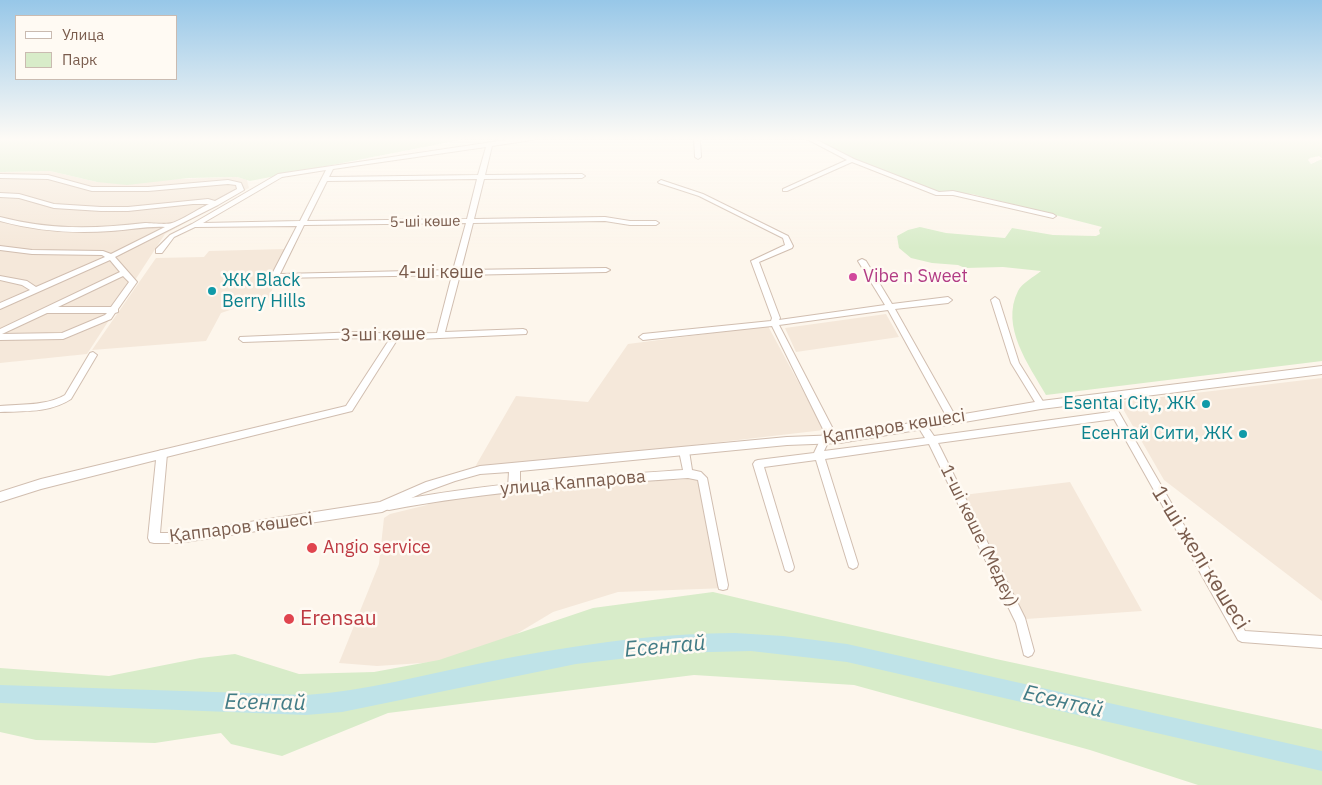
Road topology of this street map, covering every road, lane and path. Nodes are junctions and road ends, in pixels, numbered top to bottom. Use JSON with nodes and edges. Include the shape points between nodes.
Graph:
{"nodes":[{"id":1,"x":288,"y":175,"type":"edge"},
{"id":2,"x":327,"y":175,"type":"edge"},
{"id":3,"x":819,"y":175,"type":"edge"},
{"id":4,"x":889,"y":175,"type":"edge"},
{"id":5,"x":0,"y":176,"type":"edge"},
{"id":6,"x":582,"y":176,"type":"dead end"},
{"id":7,"x":481,"y":177,"type":"junction"},
{"id":8,"x":325,"y":180,"type":"junction"},
{"id":9,"x":661,"y":182,"type":"dead end"},
{"id":10,"x":785,"y":190,"type":"dead end"},
{"id":11,"x":0,"y":195,"type":"edge"},
{"id":12,"x":216,"y":204,"type":"junction"},
{"id":13,"x":1053,"y":216,"type":"dead end"},
{"id":14,"x":0,"y":219,"type":"edge"},
{"id":15,"x":470,"y":222,"type":"junction"},
{"id":16,"x":656,"y":223,"type":"dead end"},
{"id":17,"x":302,"y":224,"type":"junction"},
{"id":18,"x":194,"y":225,"type":"junction"},
{"id":19,"x":172,"y":226,"type":"junction"},
{"id":20,"x":0,"y":248,"type":"edge"},
{"id":21,"x":159,"y":251,"type":"dead end"},
{"id":22,"x":111,"y":257,"type":"junction"},
{"id":23,"x":862,"y":261,"type":"dead end"},
{"id":24,"x":606,"y":270,"type":"dead end"},
{"id":25,"x":124,"y":272,"type":"junction"},
{"id":26,"x":455,"y":274,"type":"junction"},
{"id":27,"x":0,"y":278,"type":"edge"},
{"id":28,"x":36,"y":290,"type":"junction"},
{"id":29,"x":948,"y":300,"type":"dead end"},
{"id":30,"x":995,"y":300,"type":"dead end"},
{"id":31,"x":0,"y":306,"type":"edge"},
{"id":32,"x":890,"y":307,"type":"junction"},
{"id":33,"x":43,"y":310,"type":"junction"},
{"id":34,"x":115,"y":310,"type":"junction"},
{"id":35,"x":774,"y":324,"type":"junction"},
{"id":36,"x":0,"y":332,"type":"edge"},
{"id":37,"x":523,"y":332,"type":"dead end"},
{"id":38,"x":441,"y":334,"type":"junction"},
{"id":39,"x":643,"y":336,"type":"dead end"},
{"id":40,"x":0,"y":337,"type":"edge"},
{"id":41,"x":395,"y":337,"type":"junction"},
{"id":42,"x":243,"y":339,"type":"dead end"},
{"id":43,"x":93,"y":354,"type":"dead end"},
{"id":44,"x":1322,"y":370,"type":"edge"},
{"id":45,"x":1106,"y":397,"type":"junction"},
{"id":46,"x":1041,"y":405,"type":"junction"},
{"id":47,"x":0,"y":409,"type":"edge"},
{"id":48,"x":1117,"y":415,"type":"junction"},
{"id":49,"x":952,"y":419,"type":"junction"},
{"id":50,"x":922,"y":425,"type":"junction"},
{"id":51,"x":930,"y":439,"type":"junction"},
{"id":52,"x":827,"y":440,"type":"junction"},
{"id":53,"x":684,"y":451,"type":"junction"},
{"id":54,"x":162,"y":454,"type":"junction"},
{"id":55,"x":819,"y":455,"type":"junction"},
{"id":56,"x":515,"y":467,"type":"junction"},
{"id":57,"x":688,"y":474,"type":"junction"},
{"id":58,"x":702,"y":478,"type":"joint"},
{"id":59,"x":514,"y":488,"type":"junction"},
{"id":60,"x":443,"y":496,"type":"joint"},
{"id":61,"x":0,"y":497,"type":"edge"},
{"id":62,"x":382,"y":508,"type":"junction"},
{"id":63,"x":853,"y":564,"type":"dead end"},
{"id":64,"x":789,"y":567,"type":"dead end"},
{"id":65,"x":723,"y":584,"type":"dead end"},
{"id":66,"x":1322,"y":642,"type":"edge"},
{"id":67,"x":1028,"y":652,"type":"dead end"}],
"edges":[{"from":1,"to":18,"type":"street"},
{"from":2,"to":8,"type":"street"},
{"from":3,"to":10,"type":"street"},
{"from":4,"to":13,"type":"street","via":[[938,194],[953,193]]},
{"from":5,"to":12,"type":"street","via":[[48,177],[102,190],[239,184],[241,190]]},
{"from":6,"to":7,"type":"street"},
{"from":7,"to":8,"type":"street"},
{"from":7,"to":15,"type":"street"},
{"from":8,"to":17,"type":"street"},
{"from":9,"to":35,"type":"street","via":[[701,195],[786,237],[789,246],[755,261],[776,318]]},
{"from":11,"to":12,"type":"street","via":[[19,196],[54,206],[101,209],[194,202]]},
{"from":12,"to":19,"type":"street"},
{"from":14,"to":19,"type":"street","via":[[21,225],[63,229]]},
{"from":15,"to":16,"type":"street","name":"5-ші көше","via":[[605,219]]},
{"from":15,"to":17,"type":"street","name":"5-ші көше"},
{"from":15,"to":26,"type":"street"},
{"from":17,"to":18,"type":"street","name":"5-ші көше"},
{"from":17,"to":26,"type":"street","name":"4-ші көше","via":[[275,276]]},
{"from":18,"to":21,"type":"street","via":[[172,236]]},
{"from":19,"to":22,"type":"street"},
{"from":20,"to":22,"type":"street","via":[[32,252],[98,252]]},
{"from":22,"to":25,"type":"street"},
{"from":22,"to":28,"type":"street"},
{"from":23,"to":32,"type":"street"},
{"from":24,"to":26,"type":"street","name":"4-ші көше"},
{"from":25,"to":33,"type":"street"},
{"from":25,"to":34,"type":"street","via":[[133,282]]},
{"from":26,"to":38,"type":"street"},
{"from":27,"to":28,"type":"street","via":[[24,283]]},
{"from":28,"to":31,"type":"street"},
{"from":29,"to":32,"type":"street"},
{"from":30,"to":46,"type":"street","via":[[1015,363]]},
{"from":32,"to":35,"type":"street"},
{"from":32,"to":49,"type":"street"},
{"from":33,"to":34,"type":"street"},
{"from":33,"to":36,"type":"street"},
{"from":34,"to":40,"type":"street","via":[[108,317],[63,336]]},
{"from":35,"to":39,"type":"street"},
{"from":35,"to":52,"type":"street","via":[[828,429]]},
{"from":37,"to":38,"type":"street","name":"3-ші көше"},
{"from":38,"to":41,"type":"street","name":"3-ші көше"},
{"from":41,"to":42,"type":"street","name":"3-ші көше","via":[[358,334]]},
{"from":41,"to":54,"type":"street","via":[[349,409]]},
{"from":43,"to":47,"type":"street","via":[[64,400]]},
{"from":44,"to":45,"type":"street","name":"Қаппаров көшесі"},
{"from":45,"to":46,"type":"street","name":"Қаппаров көшесі"},
{"from":45,"to":48,"type":"street"},
{"from":46,"to":49,"type":"street","name":"Қаппаров көшесі"},
{"from":48,"to":51,"type":"street","name":"Қаппаров көшесі"},
{"from":48,"to":66,"type":"street","name":"1-ші желі көшесі","via":[[1242,636]]},
{"from":49,"to":50,"type":"street","name":"Қаппаров көшесі"},
{"from":50,"to":51,"type":"street","name":"1-ші көше (Медеу)"},
{"from":50,"to":52,"type":"street","name":"Қаппаров көшесі"},
{"from":51,"to":55,"type":"street","name":"Қаппаров көшесі"},
{"from":51,"to":67,"type":"street","name":"1-ші көше (Медеу)","via":[[1021,622]]},
{"from":52,"to":53,"type":"street","name":"Қаппаров көшесі"},
{"from":52,"to":55,"type":"street","via":[[819,449]]},
{"from":53,"to":56,"type":"street","name":"Қаппаров көшесі"},
{"from":53,"to":57,"type":"street"},
{"from":54,"to":61,"type":"street"},
{"from":54,"to":62,"type":"street","name":"Қаппаров көшесі","via":[[154,538],[178,538]]},
{"from":55,"to":63,"type":"street"},
{"from":55,"to":64,"type":"street","via":[[758,464]]},
{"from":56,"to":59,"type":"street"},
{"from":56,"to":62,"type":"street","name":"Қаппаров көшесі","via":[[456,476],[404,495]]},
{"from":57,"to":58,"type":"street","name":"улица Каппарова","via":[[698,474]]},
{"from":57,"to":59,"type":"street","name":"улица Каппарова"},
{"from":58,"to":65,"type":"street"},
{"from":59,"to":60,"type":"street","name":"улица Каппарова"},
{"from":60,"to":62,"type":"street","name":"Қаппаров көшесі"}]}
